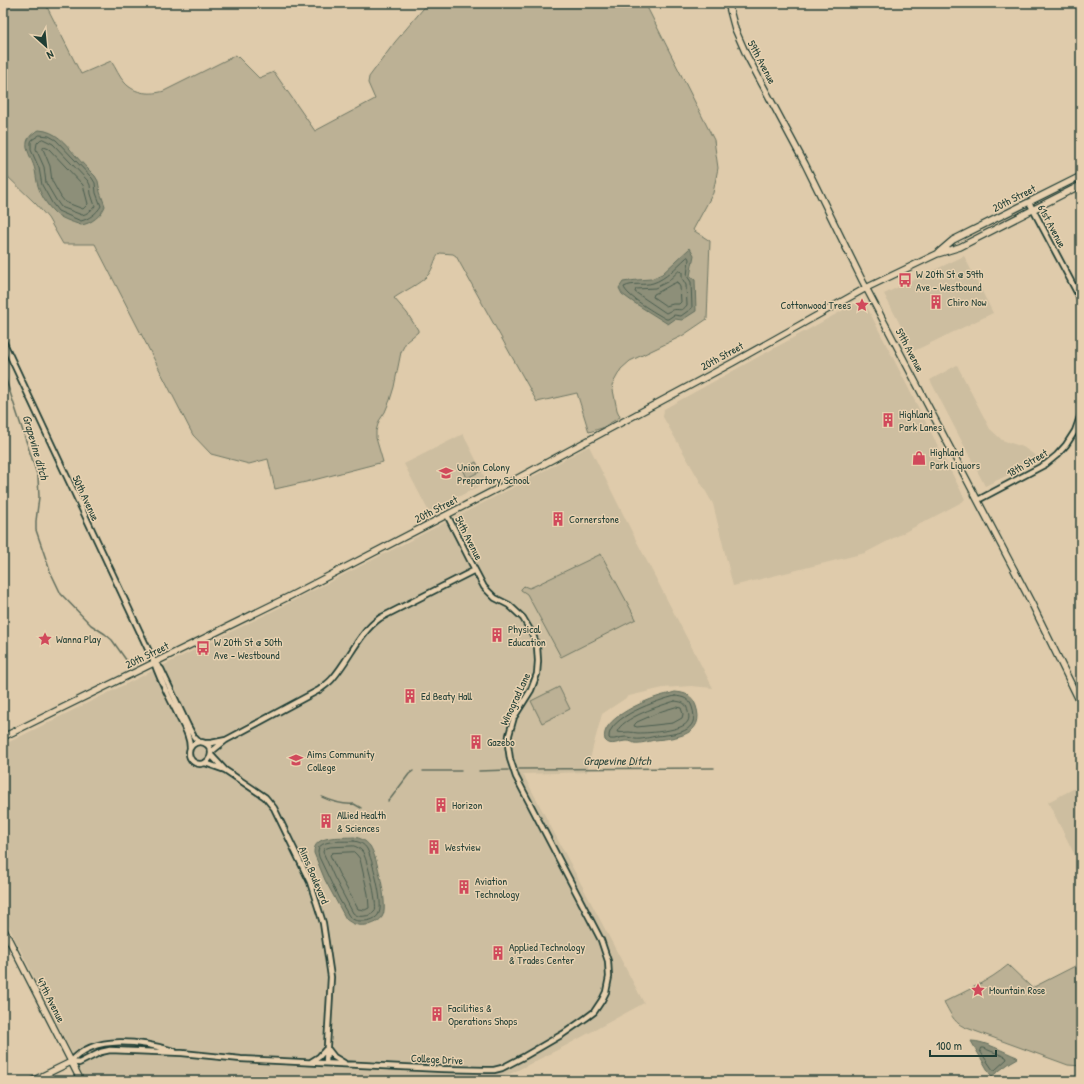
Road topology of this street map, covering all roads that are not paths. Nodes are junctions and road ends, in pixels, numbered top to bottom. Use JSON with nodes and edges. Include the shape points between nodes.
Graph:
{"nodes":[{"id":1,"x":728,"y":3,"type":"edge"},
{"id":2,"x":1081,"y":176,"type":"edge"},
{"id":3,"x":1081,"y":185,"type":"edge"},
{"id":4,"x":1029,"y":202,"type":"junction"},
{"id":5,"x":1033,"y":210,"type":"junction"},
{"id":6,"x":937,"y":254,"type":"junction"},
{"id":7,"x":866,"y":288,"type":"junction"},
{"id":8,"x":1081,"y":300,"type":"edge"},
{"id":9,"x":3,"y":341,"type":"edge"},
{"id":10,"x":1081,"y":414,"type":"edge"},
{"id":11,"x":978,"y":500,"type":"junction"},
{"id":12,"x":447,"y":515,"type":"junction"},
{"id":13,"x":475,"y":570,"type":"junction"},
{"id":14,"x":154,"y":662,"type":"junction"},
{"id":15,"x":1081,"y":704,"type":"edge"},
{"id":16,"x":3,"y":737,"type":"edge"},
{"id":17,"x":226,"y":740,"type":"junction"},
{"id":18,"x":202,"y":743,"type":"junction"},
{"id":19,"x":190,"y":748,"type":"junction"},
{"id":20,"x":211,"y":754,"type":"junction"},
{"id":21,"x":205,"y":763,"type":"junction"},
{"id":22,"x":225,"y":770,"type":"junction"},
{"id":23,"x":3,"y":928,"type":"edge"},
{"id":24,"x":598,"y":935,"type":"joint"},
{"id":25,"x":327,"y":1048,"type":"junction"},
{"id":26,"x":182,"y":1053,"type":"junction"},
{"id":27,"x":71,"y":1062,"type":"junction"},
{"id":28,"x":310,"y":1062,"type":"junction"},
{"id":29,"x":326,"y":1063,"type":"junction"},
{"id":30,"x":345,"y":1064,"type":"junction"},
{"id":31,"x":32,"y":1081,"type":"edge"},
{"id":32,"x":81,"y":1081,"type":"edge"}],
"edges":[{"from":1,"to":7,"type":"main road","name":"59th Avenue","via":[[742,48]]},
{"from":2,"to":4,"type":"main road","name":"20th Street"},
{"from":3,"to":5,"type":"main road","name":"20th Street"},
{"from":4,"to":5,"type":"street","name":"61st Avenue"},
{"from":4,"to":6,"type":"main road","name":"20th Street","via":[[953,240]]},
{"from":5,"to":6,"type":"main road","name":"20th Street","via":[[960,247]]},
{"from":5,"to":8,"type":"street","name":"61st Avenue"},
{"from":6,"to":7,"type":"main road","name":"20th Street"},
{"from":7,"to":11,"type":"main road","name":"59th Avenue"},
{"from":7,"to":12,"type":"main road","name":"20th Street"},
{"from":9,"to":14,"type":"street","name":"50th Avenue"},
{"from":10,"to":11,"type":"street","name":"18th Street","via":[[1075,431],[1057,456]]},
{"from":11,"to":15,"type":"main road","name":"59th Avenue"},
{"from":12,"to":13,"type":"street","name":"54th Avenue"},
{"from":12,"to":14,"type":"main road","name":"20th Street"},
{"from":13,"to":17,"type":"street","via":[[380,618],[367,628],[334,677],[319,690]]},
{"from":13,"to":24,"type":"street","name":"Winograd Lane","via":[[487,590],[523,618],[533,635],[538,651],[538,667],[531,690],[510,727],[510,759],[516,777]]},
{"from":14,"to":16,"type":"main road","name":"20th Street"},
{"from":14,"to":18,"type":"street","name":"50th Avenue","via":[[161,669],[191,732]]},
{"from":14,"to":19,"type":"street","name":"50th Avenue","via":[[186,731]]},
{"from":17,"to":18,"type":"street","via":[[211,744]]},
{"from":17,"to":20,"type":"street"},
{"from":18,"to":19,"type":"street","via":[[194,744]]},
{"from":18,"to":20,"type":"street","via":[[208,746]]},
{"from":19,"to":21,"type":"street","via":[[188,755],[192,762],[199,765]]},
{"from":20,"to":21,"type":"street"},
{"from":20,"to":22,"type":"street","name":"Aims Boulevard"},
{"from":21,"to":22,"type":"street","name":"Aims Boulevard"},
{"from":22,"to":25,"type":"street","name":"Aims Boulevard","via":[[269,801],[310,882],[323,923],[331,977]]},
{"from":23,"to":27,"type":"main road","name":"47th Avenue"},
{"from":24,"to":30,"type":"street","name":"College Drive","via":[[608,961],[609,977],[606,992],[594,1012],[563,1034],[502,1068],[486,1070]]},
{"from":25,"to":28,"type":"street"},
{"from":25,"to":29,"type":"street","name":"Aims Boulevard"},
{"from":25,"to":30,"type":"street","via":[[334,1057]]},
{"from":26,"to":27,"type":"street","name":"College Drive","via":[[110,1050],[79,1062]]},
{"from":26,"to":27,"type":"street","name":"College Drive","via":[[156,1046],[111,1042],[89,1048],[76,1055]]},
{"from":26,"to":28,"type":"street","name":"College Drive"},
{"from":27,"to":31,"type":"main road"},
{"from":27,"to":32,"type":"main road","name":"47th Avenue"},
{"from":28,"to":29,"type":"street","name":"College Drive"},
{"from":29,"to":30,"type":"street","name":"College Drive"}]}
